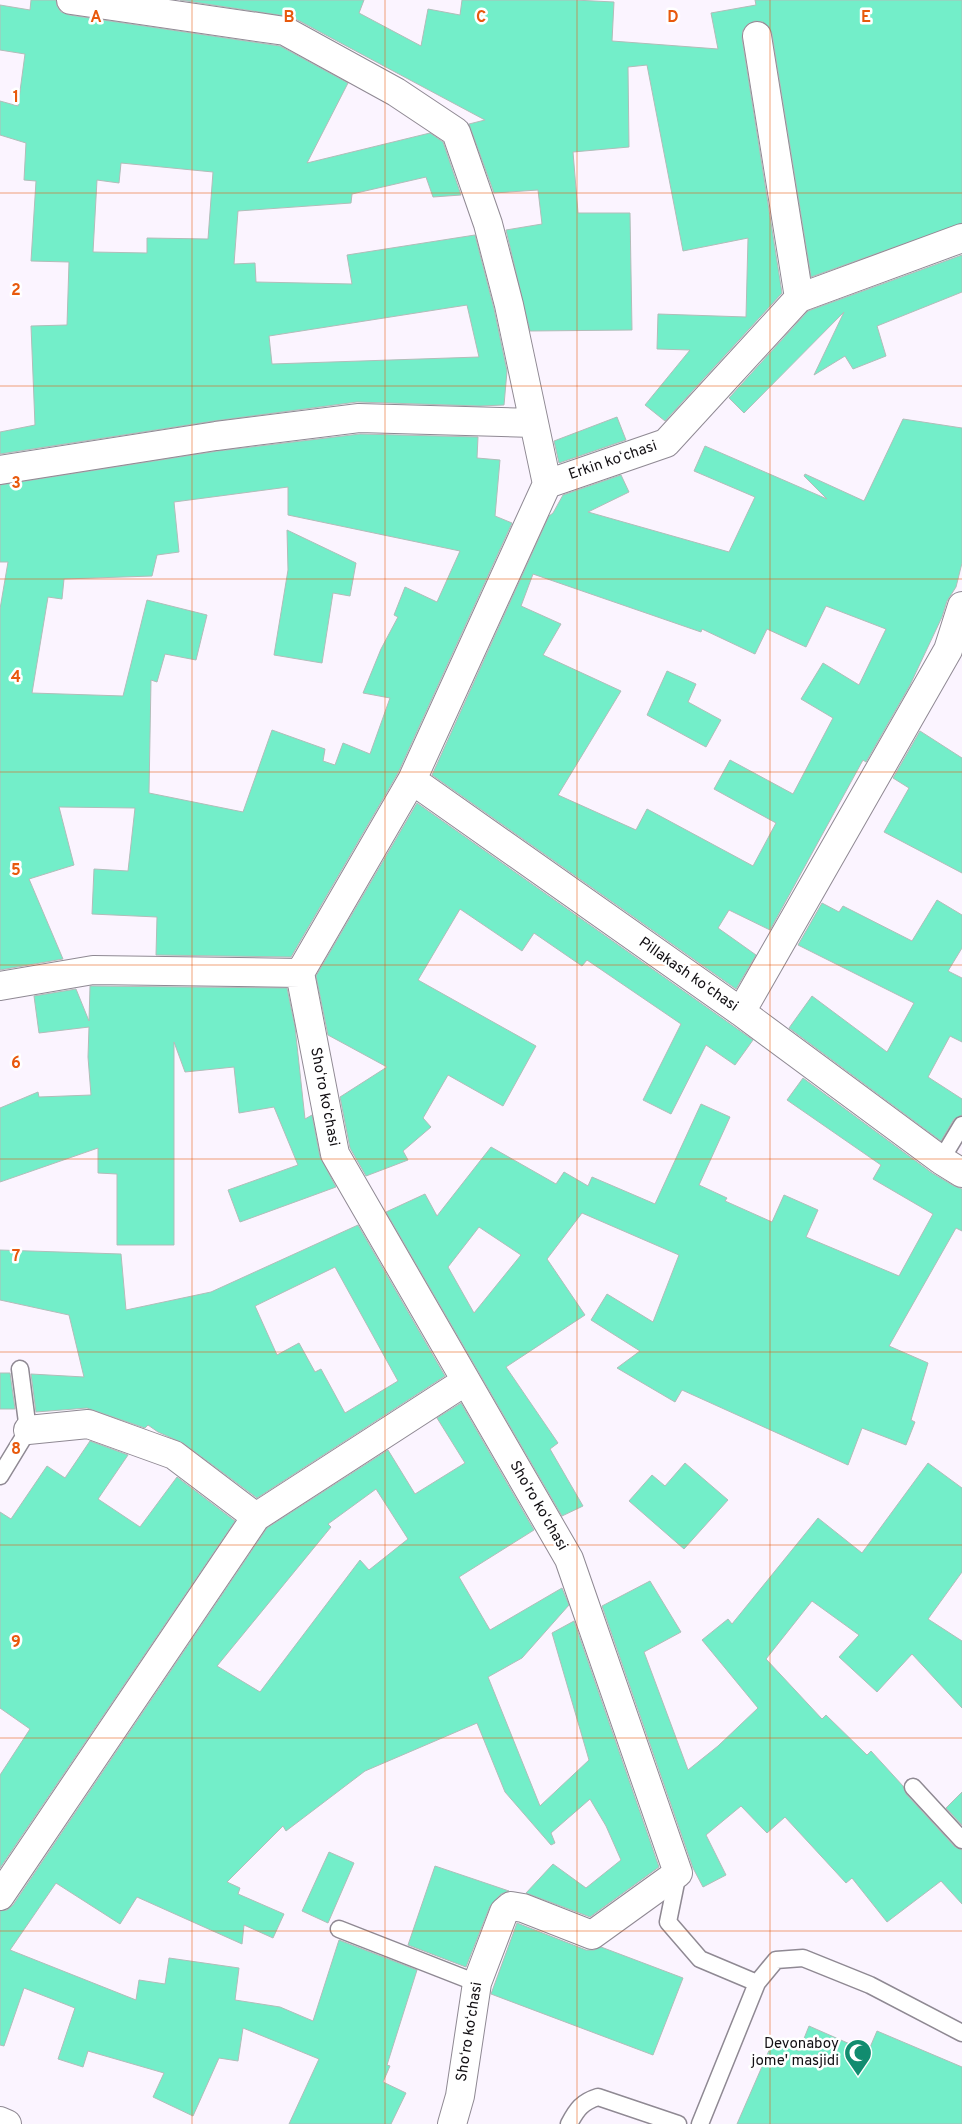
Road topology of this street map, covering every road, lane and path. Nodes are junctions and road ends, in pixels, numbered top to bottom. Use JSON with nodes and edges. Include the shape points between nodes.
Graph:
{"nodes":[{"id":1,"x":72,"y":0,"type":"edge"},
{"id":2,"x":757,"y":36,"type":"dead end"},
{"id":3,"x":962,"y":238,"type":"edge"},
{"id":4,"x":799,"y":298,"type":"junction"},
{"id":5,"x":533,"y":423,"type":"junction"},
{"id":6,"x":0,"y":470,"type":"edge"},
{"id":7,"x":547,"y":484,"type":"junction"},
{"id":8,"x":962,"y":606,"type":"edge"},
{"id":9,"x":412,"y":780,"type":"junction"},
{"id":10,"x":300,"y":973,"type":"junction"},
{"id":11,"x":0,"y":986,"type":"edge"},
{"id":12,"x":742,"y":1012,"type":"junction"},
{"id":13,"x":962,"y":1125,"type":"edge"},
{"id":14,"x":952,"y":1166,"type":"edge"},
{"id":15,"x":20,"y":1370,"type":"dead end"},
{"id":16,"x":466,"y":1381,"type":"junction"},
{"id":17,"x":28,"y":1430,"type":"junction"},
{"id":18,"x":0,"y":1476,"type":"edge"},
{"id":19,"x":256,"y":1517,"type":"junction"},
{"id":20,"x":913,"y":1786,"type":"dead end"},
{"id":21,"x":962,"y":1840,"type":"edge"},
{"id":22,"x":678,"y":1873,"type":"junction"},
{"id":23,"x":0,"y":1896,"type":"edge"},
{"id":24,"x":339,"y":1929,"type":"dead end"},
{"id":25,"x":477,"y":1983,"type":"junction"},
{"id":26,"x":757,"y":1983,"type":"junction"},
{"id":27,"x":962,"y":2033,"type":"edge"},
{"id":28,"x":0,"y":2121,"type":"edge"},
{"id":29,"x":7,"y":2124,"type":"edge"},
{"id":30,"x":452,"y":2124,"type":"edge"},
{"id":31,"x":569,"y":2124,"type":"edge"},
{"id":32,"x":678,"y":2124,"type":"edge"},
{"id":33,"x":700,"y":2124,"type":"edge"}],
"edges":[{"from":1,"to":5,"type":"street","via":[[284,31],[396,92],[456,132],[488,224]]},
{"from":2,"to":4,"type":"street"},
{"from":3,"to":4,"type":"street","name":"Erkin koʻchasi"},
{"from":4,"to":7,"type":"street","name":"Erkin koʻchasi","via":[[666,443]]},
{"from":5,"to":6,"type":"street","via":[[359,418],[216,436]]},
{"from":5,"to":7,"type":"street"},
{"from":7,"to":9,"type":"street"},
{"from":8,"to":12,"type":"street","via":[[948,650]]},
{"from":9,"to":10,"type":"street"},
{"from":9,"to":12,"type":"street","name":"Pillakash koʻchasi"},
{"from":10,"to":11,"type":"street","via":[[93,970]]},
{"from":10,"to":16,"type":"street","name":"Shoʻro koʻchasi","via":[[335,1154]]},
{"from":12,"to":14,"type":"street","name":"Pillakash koʻchasi"},
{"from":13,"to":14,"type":"lane"},
{"from":15,"to":17,"type":"lane"},
{"from":16,"to":19,"type":"street"},
{"from":16,"to":22,"type":"street","name":"Shoʻro koʻchasi","via":[[569,1559]]},
{"from":17,"to":18,"type":"lane"},
{"from":17,"to":19,"type":"street","via":[[88,1424],[174,1455]]},
{"from":19,"to":23,"type":"street"},
{"from":20,"to":21,"type":"lane"},
{"from":22,"to":25,"type":"street","name":"Shoʻro koʻchasi","via":[[592,1935],[511,1906],[504,1912]]},
{"from":22,"to":26,"type":"lane","via":[[668,1922],[700,1959]]},
{"from":24,"to":25,"type":"lane"},
{"from":25,"to":30,"type":"street","name":"Shoʻro koʻchasi","via":[[460,2096]]},
{"from":26,"to":27,"type":"lane","via":[[776,1960],[804,1958],[870,1985]]},
{"from":26,"to":33,"type":"lane"},
{"from":28,"to":29,"type":"street"},
{"from":31,"to":32,"type":"lane","via":[[586,2100],[598,2097]]}]}
